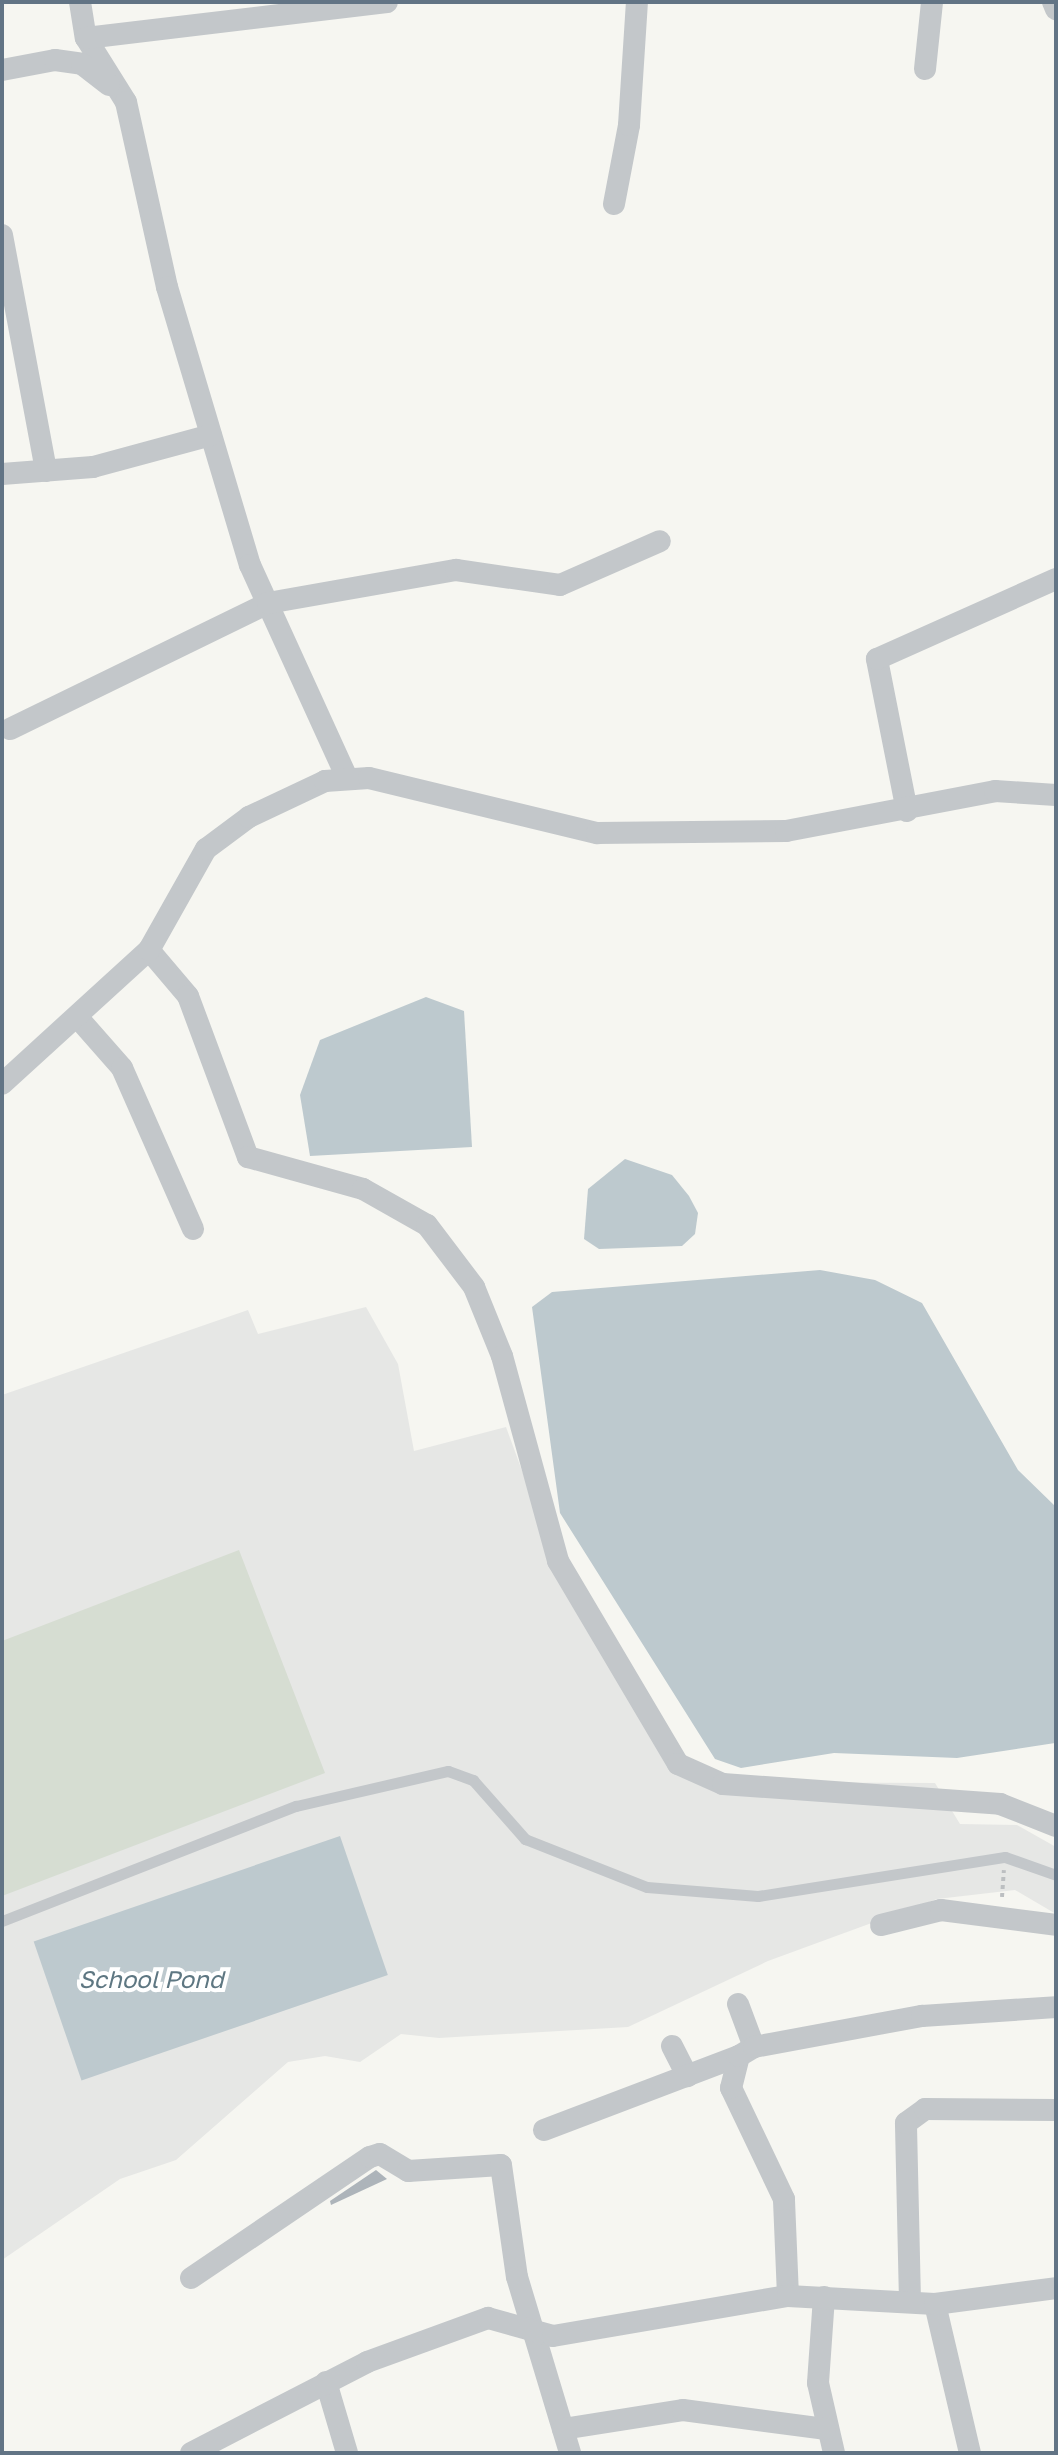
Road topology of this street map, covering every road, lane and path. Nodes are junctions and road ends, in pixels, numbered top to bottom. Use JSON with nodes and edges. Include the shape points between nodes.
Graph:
{"nodes":[{"id":1,"x":80,"y":2,"type":"edge"},
{"id":2,"x":387,"y":2,"type":"edge"},
{"id":3,"x":637,"y":2,"type":"edge"},
{"id":4,"x":932,"y":2,"type":"edge"},
{"id":5,"x":1053,"y":2,"type":"edge"},
{"id":6,"x":1056,"y":9,"type":"edge"},
{"id":7,"x":86,"y":38,"type":"junction"},
{"id":8,"x":925,"y":69,"type":"dead end"},
{"id":9,"x":2,"y":70,"type":"edge"},
{"id":10,"x":123,"y":95,"type":"junction"},
{"id":11,"x":614,"y":204,"type":"dead end"},
{"id":12,"x":2,"y":235,"type":"edge"},
{"id":13,"x":211,"y":435,"type":"junction"},
{"id":14,"x":46,"y":471,"type":"junction"},
{"id":15,"x":2,"y":474,"type":"edge"},
{"id":16,"x":660,"y":541,"type":"dead end"},
{"id":17,"x":1056,"y":579,"type":"edge"},
{"id":18,"x":268,"y":603,"type":"junction"},
{"id":19,"x":10,"y":729,"type":"dead end"},
{"id":20,"x":346,"y":776,"type":"junction"},
{"id":21,"x":1056,"y":795,"type":"edge"},
{"id":22,"x":907,"y":811,"type":"junction"},
{"id":23,"x":149,"y":950,"type":"junction"},
{"id":24,"x":79,"y":1019,"type":"junction"},
{"id":25,"x":2,"y":1084,"type":"edge"},
{"id":26,"x":193,"y":1229,"type":"dead end"},
{"id":27,"x":1056,"y":1826,"type":"edge"},
{"id":28,"x":1056,"y":1875,"type":"edge"},
{"id":29,"x":2,"y":1921,"type":"edge"},
{"id":30,"x":881,"y":1925,"type":"dead end"},
{"id":31,"x":1056,"y":1925,"type":"edge"},
{"id":32,"x":738,"y":2004,"type":"dead end"},
{"id":33,"x":1056,"y":2007,"type":"edge"},
{"id":34,"x":672,"y":2046,"type":"dead end"},
{"id":35,"x":747,"y":2052,"type":"junction"},
{"id":36,"x":687,"y":2076,"type":"junction"},
{"id":37,"x":1056,"y":2110,"type":"edge"},
{"id":38,"x":544,"y":2130,"type":"dead end"},
{"id":39,"x":191,"y":2278,"type":"dead end"},
{"id":40,"x":1056,"y":2288,"type":"edge"},
{"id":41,"x":788,"y":2296,"type":"junction"},
{"id":42,"x":824,"y":2297,"type":"junction"},
{"id":43,"x":910,"y":2302,"type":"junction"},
{"id":44,"x":935,"y":2304,"type":"junction"},
{"id":45,"x":533,"y":2331,"type":"junction"},
{"id":46,"x":326,"y":2382,"type":"junction"},
{"id":47,"x":563,"y":2429,"type":"junction"},
{"id":48,"x":825,"y":2429,"type":"junction"},
{"id":49,"x":191,"y":2453,"type":"edge"},
{"id":50,"x":347,"y":2453,"type":"edge"},
{"id":51,"x":570,"y":2453,"type":"edge"},
{"id":52,"x":834,"y":2453,"type":"edge"},
{"id":53,"x":970,"y":2453,"type":"edge"}],
"edges":[{"from":1,"to":7,"type":"street"},
{"from":2,"to":7,"type":"street"},
{"from":3,"to":11,"type":"street","via":[[631,110]]},
{"from":4,"to":8,"type":"street"},
{"from":5,"to":6,"type":"street"},
{"from":7,"to":10,"type":"street"},
{"from":9,"to":10,"type":"street","via":[[55,60],[82,64]]},
{"from":10,"to":13,"type":"street","via":[[143,197]]},
{"from":12,"to":14,"type":"street"},
{"from":13,"to":14,"type":"street","via":[[147,456]]},
{"from":13,"to":18,"type":"street"},
{"from":14,"to":15,"type":"street"},
{"from":16,"to":18,"type":"street","via":[[560,585],[456,570]]},
{"from":17,"to":22,"type":"street","via":[[877,659]]},
{"from":18,"to":19,"type":"street"},
{"from":18,"to":20,"type":"street"},
{"from":20,"to":22,"type":"street","via":[[597,833],[786,831]]},
{"from":20,"to":23,"type":"street","via":[[249,817],[206,849]]},
{"from":21,"to":22,"type":"street","via":[[995,791]]},
{"from":23,"to":24,"type":"street"},
{"from":23,"to":27,"type":"street","via":[[188,996],[248,1157],[363,1189],[427,1225],[474,1287],[502,1356],[558,1561],[678,1764],[723,1784],[1000,1804]]},
{"from":24,"to":25,"type":"street"},
{"from":24,"to":26,"type":"street","via":[[122,1068]]},
{"from":28,"to":29,"type":"lane","via":[[1005,1857],[758,1896],[647,1887],[525,1839],[473,1780],[448,1771],[296,1806]]},
{"from":30,"to":31,"type":"street","via":[[941,1910]]},
{"from":32,"to":35,"type":"street"},
{"from":33,"to":35,"type":"street","via":[[922,2016]]},
{"from":34,"to":36,"type":"street"},
{"from":35,"to":36,"type":"street"},
{"from":35,"to":41,"type":"street","via":[[731,2088],[784,2199]]},
{"from":36,"to":38,"type":"street"},
{"from":37,"to":43,"type":"street","via":[[925,2109],[906,2123]]},
{"from":39,"to":45,"type":"street","via":[[370,2157],[380,2154],[419,2171],[488,2161],[507,2174],[517,2277]]},
{"from":40,"to":44,"type":"street"},
{"from":41,"to":42,"type":"street"},
{"from":41,"to":45,"type":"street","via":[[574,2334]]},
{"from":42,"to":43,"type":"street"},
{"from":42,"to":48,"type":"street","via":[[818,2383]]},
{"from":43,"to":44,"type":"street"},
{"from":44,"to":53,"type":"street"},
{"from":45,"to":46,"type":"street","via":[[488,2318]]},
{"from":45,"to":47,"type":"street"},
{"from":46,"to":49,"type":"street"},
{"from":46,"to":50,"type":"street"},
{"from":47,"to":48,"type":"street","via":[[683,2410]]},
{"from":47,"to":51,"type":"street"},
{"from":48,"to":52,"type":"street"}]}
